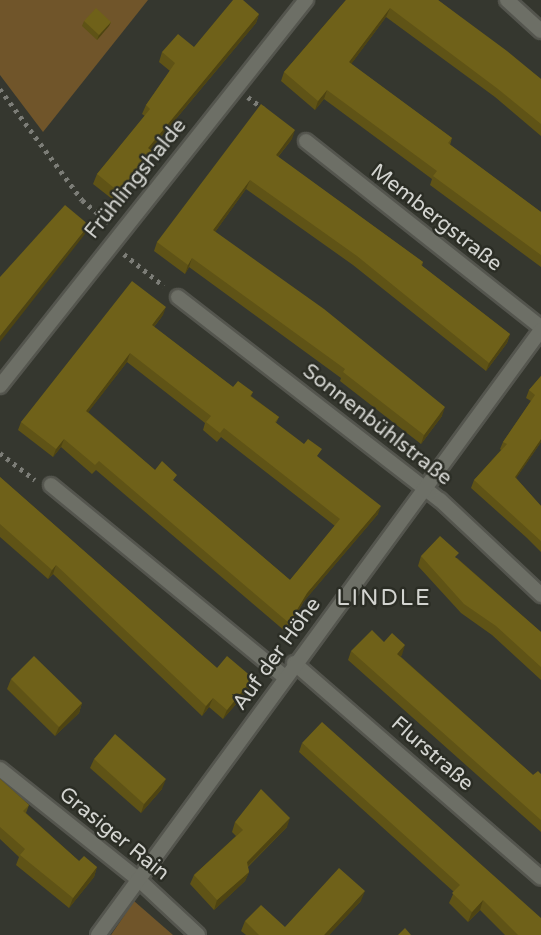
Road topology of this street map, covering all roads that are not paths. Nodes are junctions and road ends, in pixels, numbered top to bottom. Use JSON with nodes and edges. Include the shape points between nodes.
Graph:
{"nodes":[{"id":1,"x":306,"y":0,"type":"edge"},
{"id":2,"x":507,"y":0,"type":"edge"},
{"id":3,"x":541,"y":31,"type":"edge"},
{"id":4,"x":306,"y":141,"type":"dead end"},
{"id":5,"x":178,"y":298,"type":"road end"},
{"id":6,"x":541,"y":328,"type":"edge"},
{"id":7,"x":0,"y":386,"type":"edge"},
{"id":8,"x":51,"y":485,"type":"road end"},
{"id":9,"x":424,"y":487,"type":"junction"},
{"id":10,"x":541,"y":595,"type":"edge"},
{"id":11,"x":294,"y":663,"type":"junction"},
{"id":12,"x":285,"y":677,"type":"junction"},
{"id":13,"x":0,"y":769,"type":"edge"},
{"id":14,"x":541,"y":878,"type":"edge"},
{"id":15,"x":138,"y":879,"type":"junction"},
{"id":16,"x":98,"y":935,"type":"edge"},
{"id":17,"x":198,"y":935,"type":"edge"}],
"edges":[{"from":1,"to":7,"type":"street","name":"Frühlingshalde"},
{"from":2,"to":3,"type":"street"},
{"from":4,"to":6,"type":"street","name":"Membergstraße"},
{"from":5,"to":9,"type":"street","name":"Sonnenbühlstraße"},
{"from":6,"to":9,"type":"street","name":"Auf der Höhe"},
{"from":8,"to":12,"type":"street"},
{"from":9,"to":10,"type":"street","name":"Sonnenbühlstraße"},
{"from":9,"to":11,"type":"street","name":"Auf der Höhe"},
{"from":11,"to":12,"type":"street","name":"Auf der Höhe"},
{"from":11,"to":14,"type":"street","name":"Flurstraße"},
{"from":12,"to":15,"type":"street","name":"Auf der Höhe"},
{"from":13,"to":15,"type":"street","name":"Grasiger Rain"},
{"from":15,"to":16,"type":"street","name":"Auf der Höhe"},
{"from":15,"to":17,"type":"street","name":"Grasiger Rain"}]}
